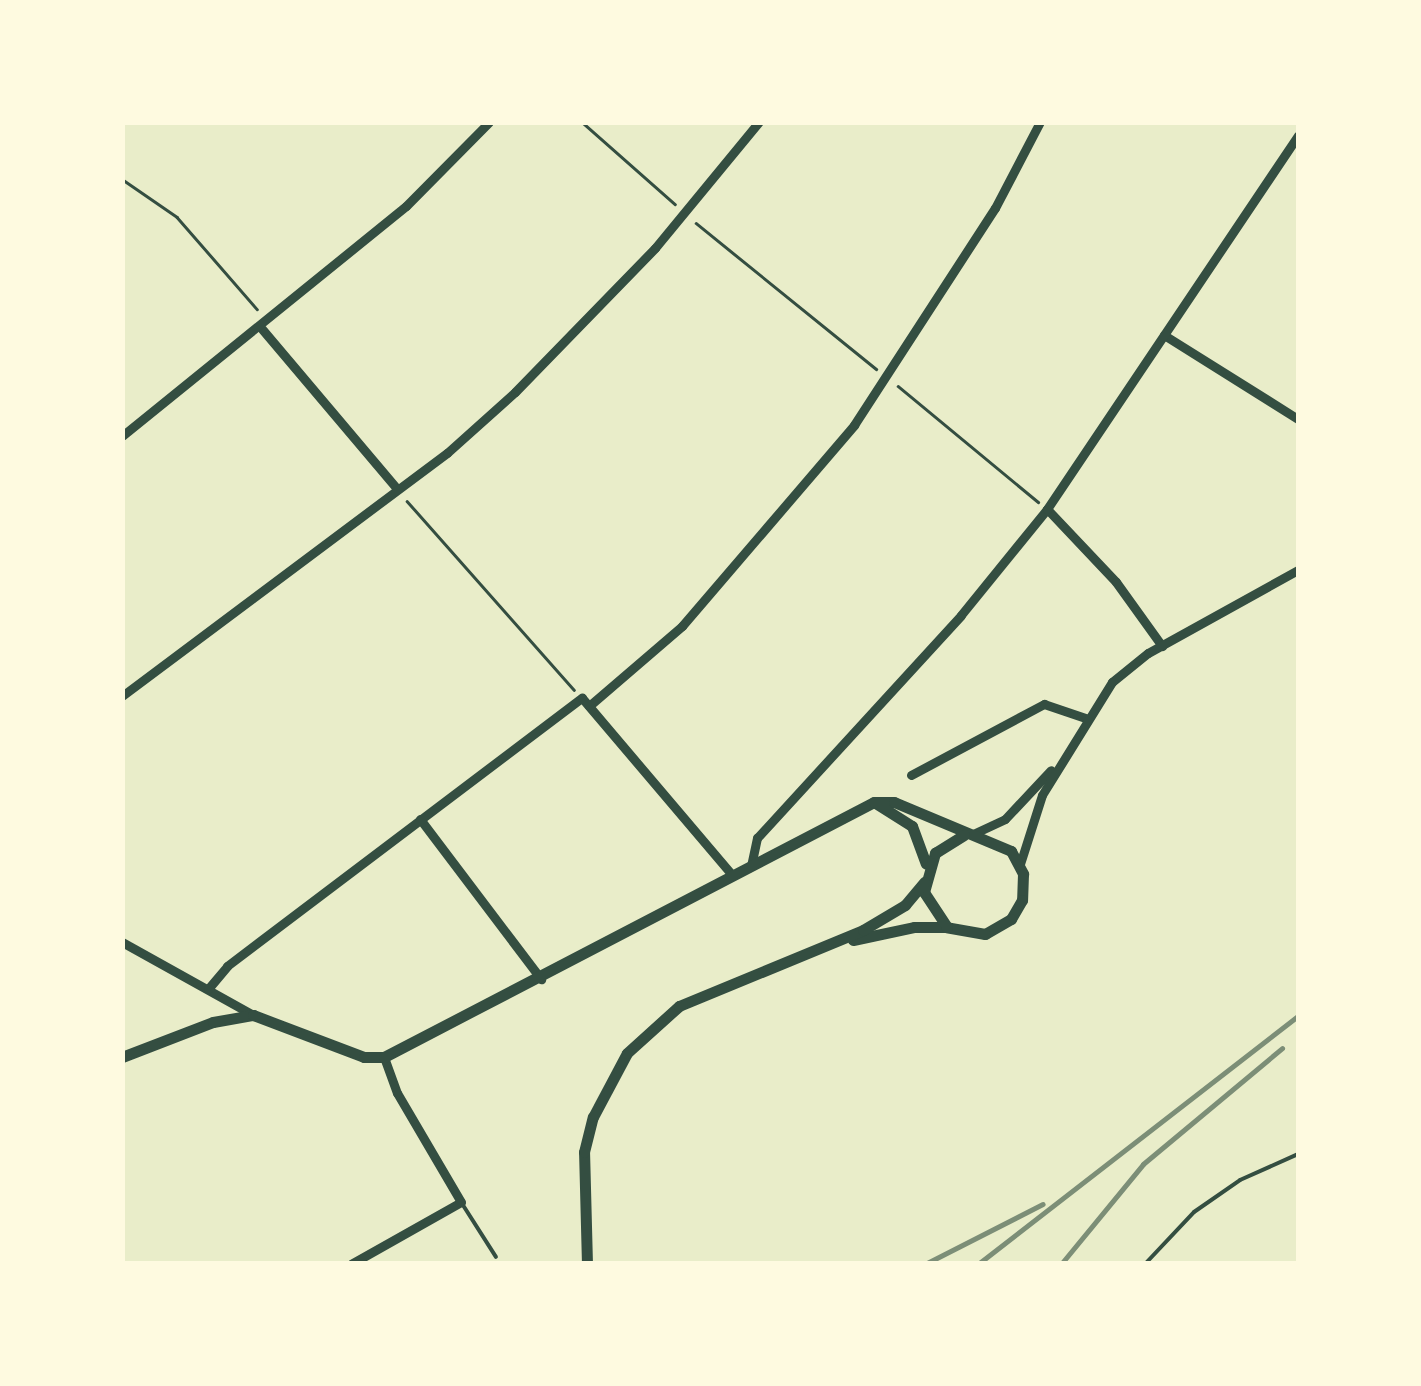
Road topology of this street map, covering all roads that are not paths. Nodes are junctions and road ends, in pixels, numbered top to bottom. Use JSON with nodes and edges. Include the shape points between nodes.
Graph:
{"nodes":[{"id":1,"x":489,"y":122,"type":"edge"},
{"id":2,"x":759,"y":122,"type":"edge"},
{"id":3,"x":1040,"y":122,"type":"edge"},
{"id":4,"x":1298,"y":134,"type":"edge"},
{"id":5,"x":262,"y":329,"type":"junction"},
{"id":6,"x":1164,"y":335,"type":"junction"},
{"id":7,"x":1298,"y":420,"type":"edge"},
{"id":8,"x":122,"y":436,"type":"edge"},
{"id":9,"x":397,"y":489,"type":"junction"},
{"id":10,"x":1046,"y":509,"type":"junction"},
{"id":11,"x":1298,"y":570,"type":"edge"},
{"id":12,"x":1162,"y":646,"type":"junction"},
{"id":13,"x":122,"y":696,"type":"edge"},
{"id":14,"x":585,"y":702,"type":"junction"},
{"id":15,"x":1088,"y":719,"type":"junction"},
{"id":16,"x":1060,"y":761,"type":"junction"},
{"id":17,"x":911,"y":775,"type":"dead end"},
{"id":18,"x":874,"y":802,"type":"junction"},
{"id":19,"x":420,"y":819,"type":"junction"},
{"id":20,"x":969,"y":835,"type":"junction"},
{"id":21,"x":1020,"y":864,"type":"junction"},
{"id":22,"x":751,"y":866,"type":"junction"},
{"id":23,"x":926,"y":871,"type":"junction"},
{"id":24,"x":732,"y":875,"type":"junction"},
{"id":25,"x":947,"y":928,"type":"junction"},
{"id":26,"x":122,"y":942,"type":"edge"},
{"id":27,"x":836,"y":943,"type":"junction"},
{"id":28,"x":542,"y":979,"type":"junction"},
{"id":29,"x":208,"y":989,"type":"junction"},
{"id":30,"x":253,"y":1015,"type":"junction"},
{"id":31,"x":122,"y":1057,"type":"edge"},
{"id":32,"x":384,"y":1057,"type":"junction"},
{"id":33,"x":1298,"y":1154,"type":"edge"},
{"id":34,"x":461,"y":1202,"type":"junction"},
{"id":35,"x":496,"y":1257,"type":"dead end"},
{"id":36,"x":351,"y":1264,"type":"edge"},
{"id":37,"x":588,"y":1264,"type":"edge"},
{"id":38,"x":1145,"y":1264,"type":"edge"}],
"edges":[{"from":1,"to":5,"type":"street","via":[[406,206]]},
{"from":2,"to":9,"type":"street","via":[[686,214],[516,392]]},
{"from":3,"to":14,"type":"street","via":[[888,378],[682,626]]},
{"from":4,"to":6,"type":"street"},
{"from":5,"to":8,"type":"street"},
{"from":5,"to":9,"type":"street"},
{"from":6,"to":7,"type":"street"},
{"from":6,"to":10,"type":"street"},
{"from":9,"to":13,"type":"street"},
{"from":10,"to":12,"type":"street","via":[[1116,582]]},
{"from":10,"to":22,"type":"street","via":[[961,615],[757,838]]},
{"from":11,"to":12,"type":"street"},
{"from":12,"to":15,"type":"street","via":[[1112,682]]},
{"from":14,"to":19,"type":"street"},
{"from":14,"to":24,"type":"street"},
{"from":15,"to":16,"type":"street"},
{"from":15,"to":17,"type":"street","via":[[1044,704]]},
{"from":16,"to":20,"type":"street","via":[[1006,819]]},
{"from":16,"to":21,"type":"street","via":[[1032,817]]},
{"from":18,"to":20,"type":"main road","via":[[912,808]]},
{"from":18,"to":22,"type":"main road"},
{"from":18,"to":23,"type":"main road","via":[[912,826]]},
{"from":19,"to":28,"type":"street"},
{"from":19,"to":29,"type":"street","via":[[227,966]]},
{"from":20,"to":21,"type":"main road","via":[[1002,842]]},
{"from":20,"to":23,"type":"main road","via":[[940,847]]},
{"from":21,"to":25,"type":"main road","via":[[1022,900],[1007,922],[974,935]]},
{"from":22,"to":24,"type":"main road"},
{"from":23,"to":25,"type":"main road","via":[[930,909]]},
{"from":23,"to":27,"type":"main road","via":[[923,886],[905,905]]},
{"from":24,"to":28,"type":"main road"},
{"from":25,"to":27,"type":"main road","via":[[914,927]]},
{"from":26,"to":29,"type":"street"},
{"from":27,"to":37,"type":"main road","via":[[710,988],[679,1006],[628,1053],[593,1117],[584,1152],[580,1204]]},
{"from":28,"to":32,"type":"main road"},
{"from":29,"to":30,"type":"street"},
{"from":30,"to":31,"type":"main road"},
{"from":30,"to":32,"type":"main road","via":[[364,1058]]},
{"from":32,"to":34,"type":"street","via":[[397,1093]]},
{"from":33,"to":38,"type":"lane","via":[[1240,1180],[1194,1212]]},
{"from":34,"to":35,"type":"lane"},
{"from":34,"to":36,"type":"street"}]}
